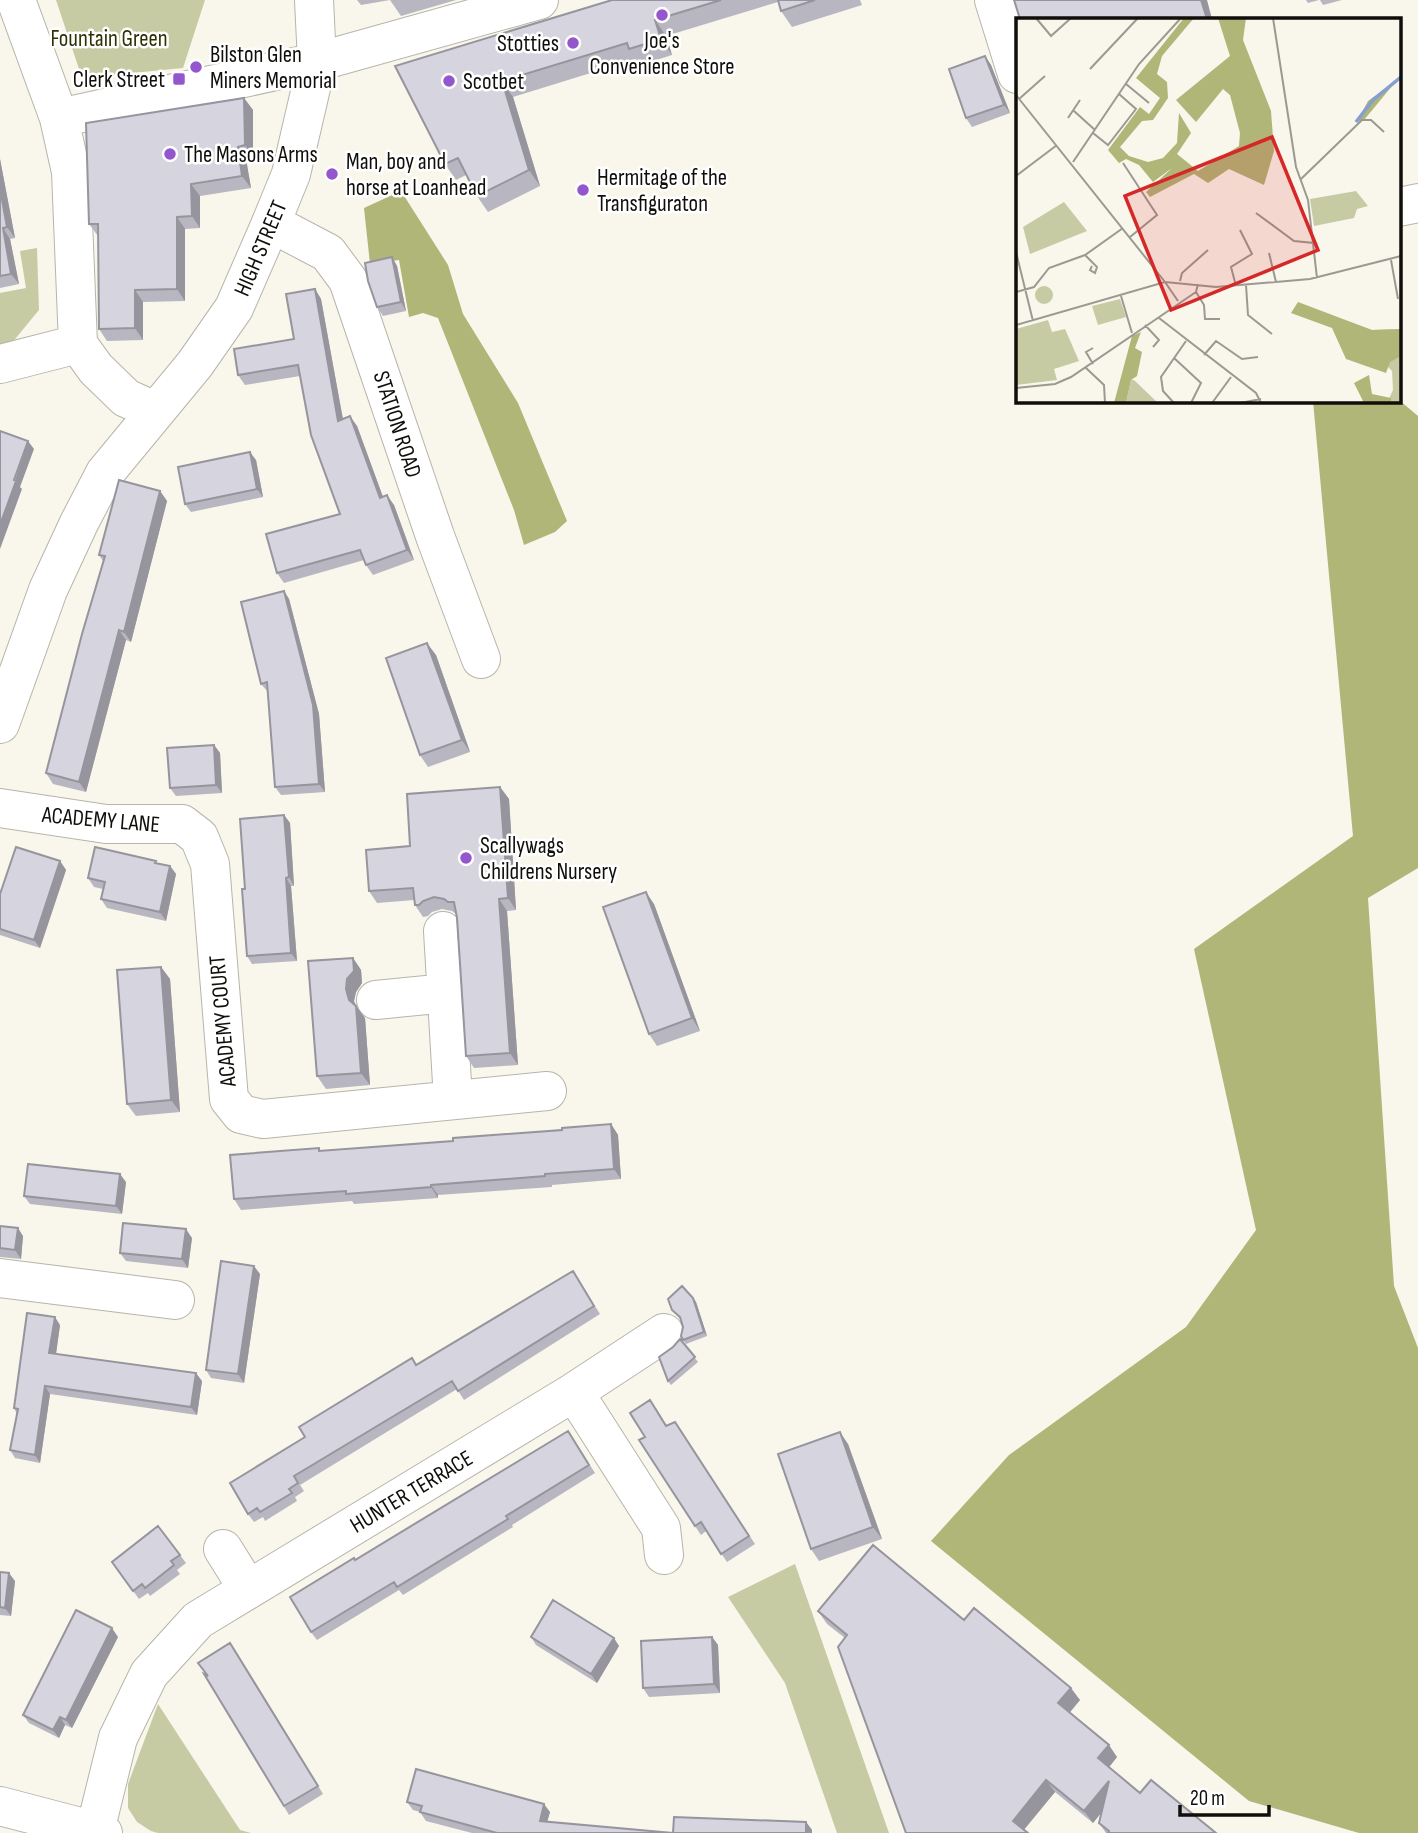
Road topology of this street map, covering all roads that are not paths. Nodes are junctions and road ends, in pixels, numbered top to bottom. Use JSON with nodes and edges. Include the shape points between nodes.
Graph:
{"nodes":[{"id":1,"x":16,"y":0,"type":"edge"},
{"id":2,"x":314,"y":0,"type":"edge"},
{"id":3,"x":538,"y":0,"type":"edge"},
{"id":4,"x":994,"y":0,"type":"edge"},
{"id":5,"x":317,"y":62,"type":"junction"},
{"id":6,"x":1016,"y":71,"type":"edge"},
{"id":7,"x":59,"y":118,"type":"junction"},
{"id":8,"x":1418,"y":203,"type":"edge"},
{"id":9,"x":1400,"y":207,"type":"edge"},
{"id":10,"x":271,"y":223,"type":"junction"},
{"id":11,"x":78,"y":344,"type":"junction"},
{"id":12,"x":0,"y":364,"type":"edge"},
{"id":13,"x":155,"y":411,"type":"junction"},
{"id":14,"x":481,"y":659,"type":"dead end"},
{"id":15,"x":0,"y":724,"type":"edge"},
{"id":16,"x":0,"y":808,"type":"edge"},
{"id":17,"x":199,"y":837,"type":"joint"},
{"id":18,"x":443,"y":931,"type":"dead end"},
{"id":19,"x":447,"y":993,"type":"junction"},
{"id":20,"x":376,"y":1000,"type":"dead end"},
{"id":21,"x":547,"y":1091,"type":"dead end"},
{"id":22,"x":453,"y":1100,"type":"junction"},
{"id":23,"x":0,"y":1278,"type":"edge"},
{"id":24,"x":159,"y":1304,"type":"dead end"},
{"id":25,"x":664,"y":1333,"type":"dead end"},
{"id":26,"x":574,"y":1392,"type":"junction"},
{"id":27,"x":223,"y":1549,"type":"dead end"},
{"id":28,"x":664,"y":1555,"type":"dead end"},
{"id":29,"x":248,"y":1589,"type":"junction"},
{"id":30,"x":0,"y":1806,"type":"edge"},
{"id":31,"x":99,"y":1832,"type":"edge"}],
"edges":[{"from":1,"to":7,"type":"street"},
{"from":2,"to":5,"type":"street","name":"HIGH STREET"},
{"from":3,"to":5,"type":"street"},
{"from":4,"to":6,"type":"street"},
{"from":5,"to":7,"type":"street"},
{"from":5,"to":10,"type":"street","name":"HIGH STREET","via":[[291,174]]},
{"from":7,"to":11,"type":"street","via":[[71,172]]},
{"from":8,"to":9,"type":"street"},
{"from":10,"to":13,"type":"street","name":"HIGH STREET","via":[[234,308]]},
{"from":10,"to":14,"type":"street","name":"STATION ROAD","via":[[328,253],[348,280]]},
{"from":11,"to":12,"type":"street"},
{"from":11,"to":13,"type":"street","via":[[126,398]]},
{"from":13,"to":15,"type":"street","name":"HIGH STREET","via":[[105,472],[79,523],[48,590]]},
{"from":16,"to":17,"type":"street","name":"ACADEMY LANE","via":[[106,824],[182,824]]},
{"from":17,"to":22,"type":"street","name":"ACADEMY COURT","via":[[210,864],[229,1100],[240,1114],[263,1119]]},
{"from":18,"to":19,"type":"street"},
{"from":19,"to":20,"type":"street"},
{"from":19,"to":22,"type":"street"},
{"from":21,"to":22,"type":"street","name":"ACADEMY COURT"},
{"from":23,"to":24,"type":"street"},
{"from":25,"to":26,"type":"street","name":"HUNTER TERRACE"},
{"from":26,"to":28,"type":"street","via":[[661,1528]]},
{"from":26,"to":29,"type":"street","name":"HUNTER TERRACE"},
{"from":27,"to":29,"type":"street"},
{"from":29,"to":31,"type":"street","name":"HUNTER TERRACE","via":[[198,1620],[149,1674],[118,1738]]},
{"from":30,"to":31,"type":"street"}]}
